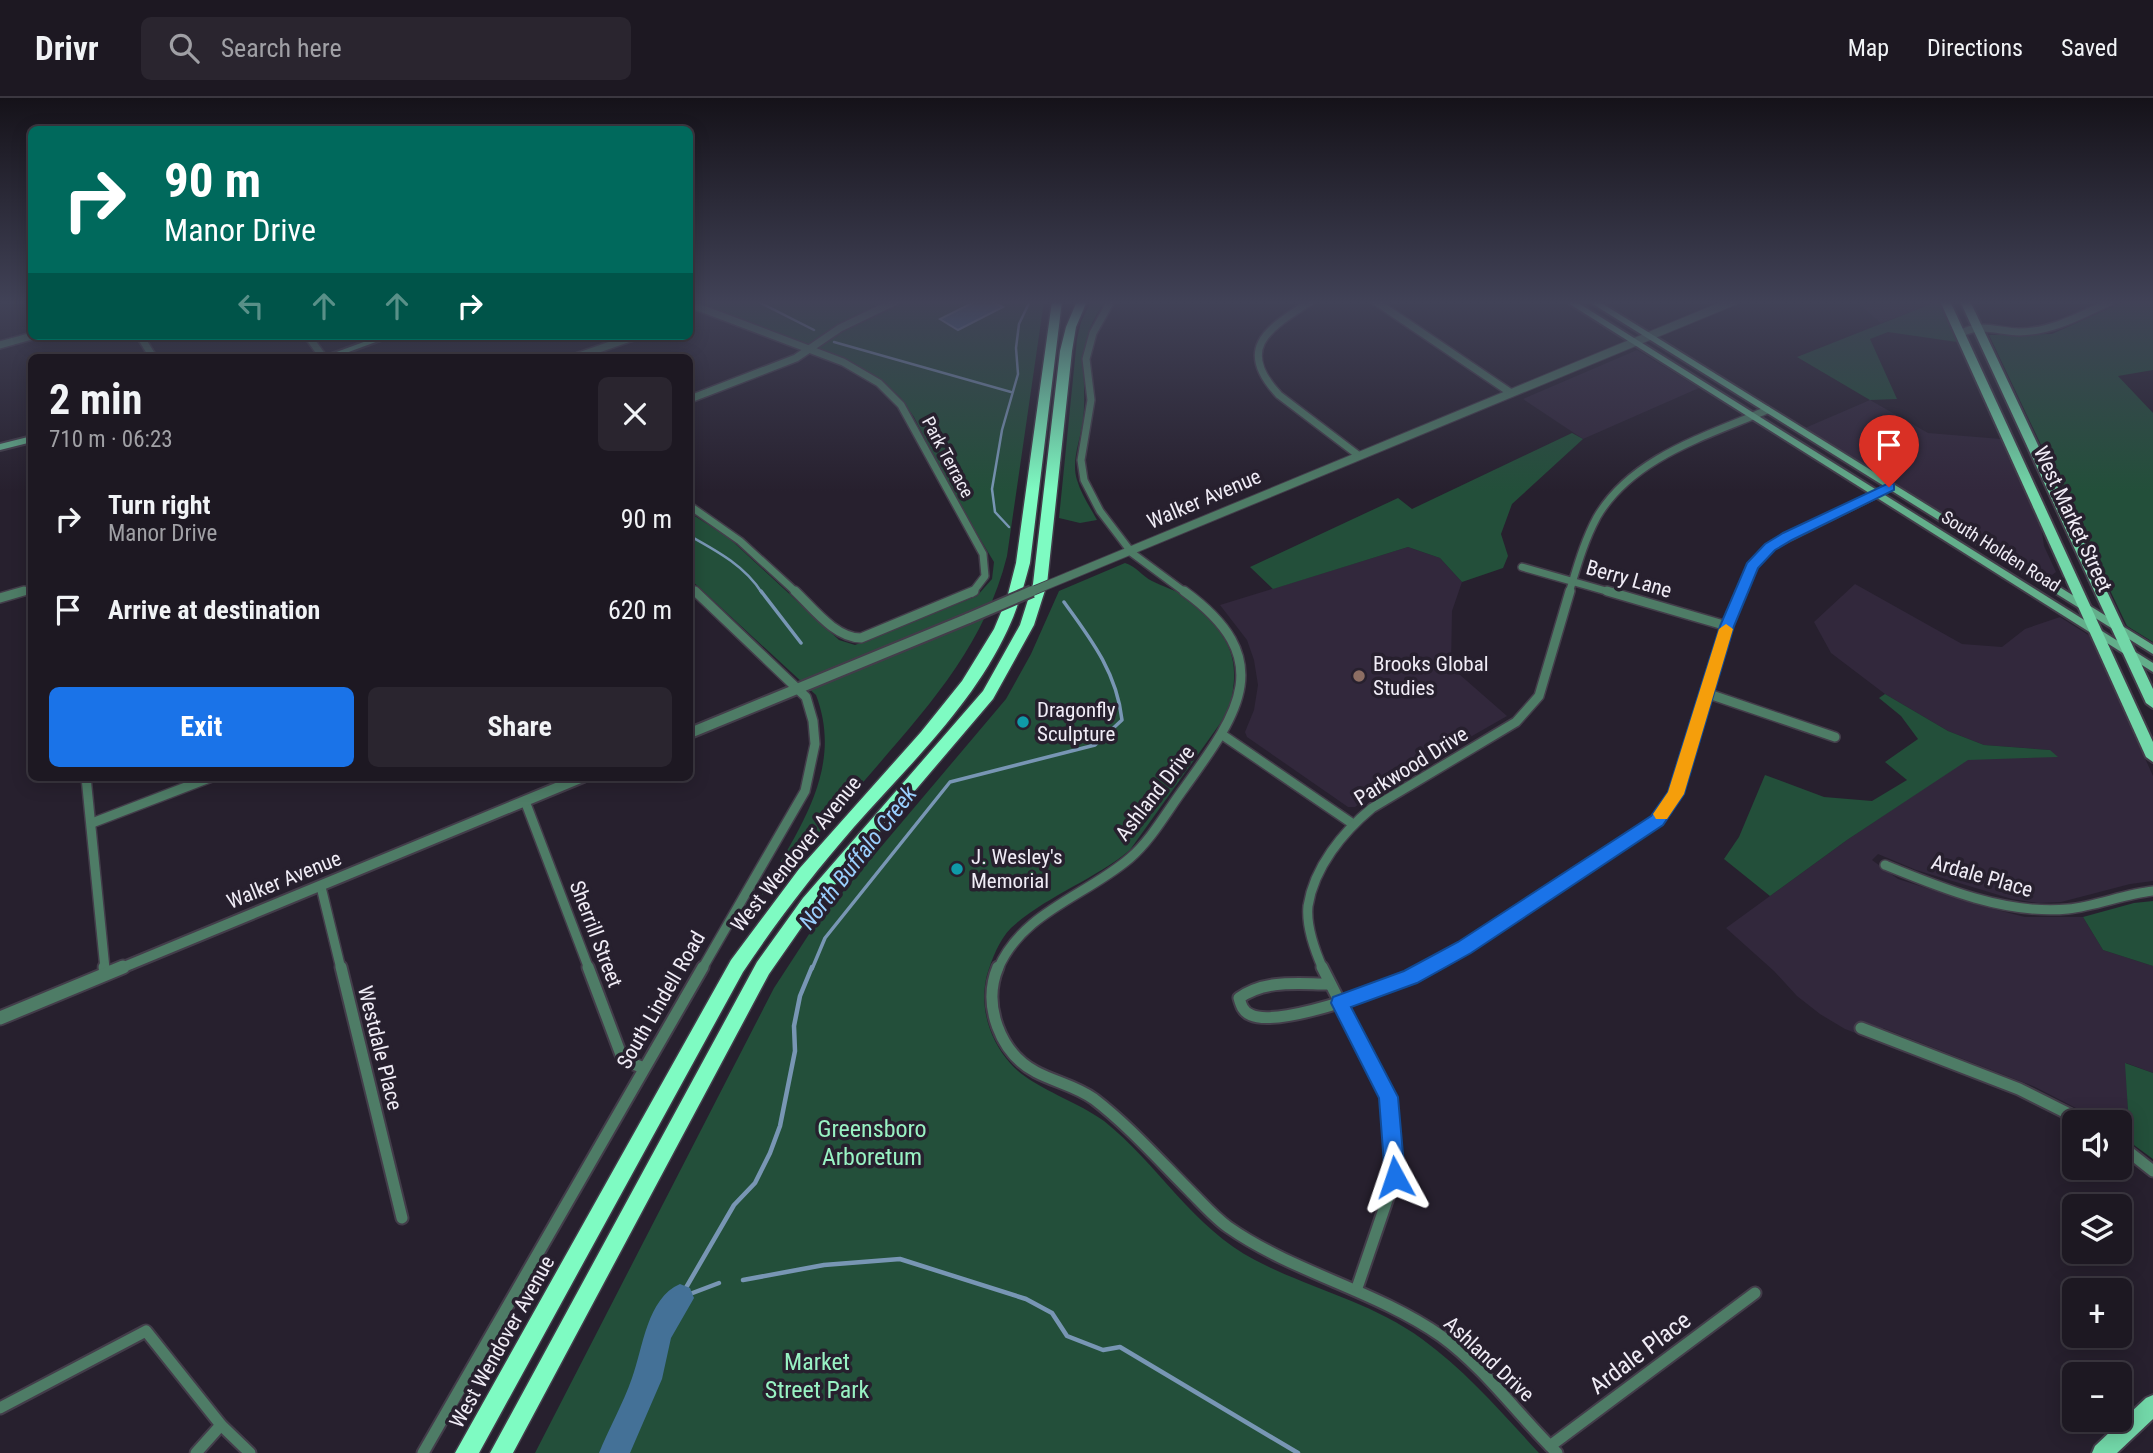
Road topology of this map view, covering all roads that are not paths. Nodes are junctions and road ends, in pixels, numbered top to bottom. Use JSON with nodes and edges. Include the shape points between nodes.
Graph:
{"nodes":[{"id":1,"x":774,"y":364,"type":"edge"},
{"id":2,"x":845,"y":364,"type":"edge"},
{"id":3,"x":1049,"y":364,"type":"edge"},
{"id":4,"x":1065,"y":364,"type":"edge"},
{"id":5,"x":1085,"y":364,"type":"edge"},
{"id":6,"x":1259,"y":364,"type":"edge"},
{"id":7,"x":1469,"y":364,"type":"edge"},
{"id":8,"x":1582,"y":364,"type":"edge"},
{"id":9,"x":1669,"y":364,"type":"edge"},
{"id":10,"x":1695,"y":364,"type":"edge"},
{"id":11,"x":1975,"y":364,"type":"edge"},
{"id":12,"x":1995,"y":364,"type":"edge"},
{"id":13,"x":1511,"y":393,"type":"junction"},
{"id":14,"x":693,"y":398,"type":"edge"},
{"id":15,"x":1767,"y":410,"type":"junction"},
{"id":16,"x":1752,"y":417,"type":"junction"},
{"id":17,"x":28,"y":440,"type":"edge"},
{"id":18,"x":0,"y":447,"type":"edge"},
{"id":19,"x":1358,"y":456,"type":"junction"},
{"id":20,"x":1889,"y":487,"type":"junction"},
{"id":21,"x":1876,"y":494,"type":"junction"},
{"id":22,"x":693,"y":508,"type":"edge"},
{"id":23,"x":1130,"y":552,"type":"junction"},
{"id":24,"x":1522,"y":566,"type":"dead end"},
{"id":25,"x":1573,"y":581,"type":"junction"},
{"id":26,"x":28,"y":590,"type":"edge"},
{"id":27,"x":694,"y":595,"type":"edge"},
{"id":28,"x":0,"y":598,"type":"edge"},
{"id":29,"x":2087,"y":608,"type":"junction"},
{"id":30,"x":1727,"y":626,"type":"junction"},
{"id":31,"x":2117,"y":628,"type":"junction"},
{"id":32,"x":2097,"y":631,"type":"junction"},
{"id":33,"x":2153,"y":650,"type":"edge"},
{"id":34,"x":2129,"y":653,"type":"junction"},
{"id":35,"x":2153,"y":667,"type":"edge"},
{"id":36,"x":799,"y":687,"type":"junction"},
{"id":37,"x":1706,"y":693,"type":"junction"},
{"id":38,"x":2153,"y":703,"type":"edge"},
{"id":39,"x":693,"y":732,"type":"edge"},
{"id":40,"x":1224,"y":736,"type":"junction"},
{"id":41,"x":1835,"y":737,"type":"dead end"},
{"id":42,"x":2153,"y":757,"type":"edge"},
{"id":43,"x":87,"y":781,"type":"edge"},
{"id":44,"x":202,"y":781,"type":"edge"},
{"id":45,"x":573,"y":781,"type":"edge"},
{"id":46,"x":525,"y":801,"type":"junction"},
{"id":47,"x":92,"y":823,"type":"junction"},
{"id":48,"x":1353,"y":824,"type":"junction"},
{"id":49,"x":1885,"y":865,"type":"dead end"},
{"id":50,"x":321,"y":887,"type":"junction"},
{"id":51,"x":2153,"y":891,"type":"edge"},
{"id":52,"x":105,"y":973,"type":"junction"},
{"id":53,"x":1329,"y":984,"type":"junction"},
{"id":54,"x":1340,"y":1003,"type":"junction"},
{"id":55,"x":0,"y":1018,"type":"edge"},
{"id":56,"x":1861,"y":1028,"type":"dead end"},
{"id":57,"x":644,"y":1068,"type":"junction"},
{"id":58,"x":2062,"y":1110,"type":"edge"},
{"id":59,"x":2132,"y":1154,"type":"edge"},
{"id":60,"x":2153,"y":1171,"type":"edge"},
{"id":61,"x":402,"y":1218,"type":"dead end"},
{"id":62,"x":1357,"y":1288,"type":"junction"},
{"id":63,"x":1755,"y":1293,"type":"dead end"},
{"id":64,"x":2153,"y":1405,"type":"edge"},
{"id":65,"x":0,"y":1408,"type":"edge"},
{"id":66,"x":221,"y":1425,"type":"junction"},
{"id":67,"x":1553,"y":1450,"type":"edge"},
{"id":68,"x":197,"y":1453,"type":"edge"},
{"id":69,"x":250,"y":1453,"type":"edge"},
{"id":70,"x":423,"y":1453,"type":"edge"},
{"id":71,"x":466,"y":1453,"type":"edge"},
{"id":72,"x":501,"y":1453,"type":"edge"},
{"id":73,"x":2102,"y":1453,"type":"edge"}],
"edges":[{"from":1,"to":14,"type":"street"},
{"from":2,"to":22,"type":"street","name":"Park Terrace","via":[[879,383],[901,405],[982,554],[987,573],[983,583],[971,594],[861,638],[850,638],[740,541]]},
{"from":3,"to":71,"type":"highway","name":"West Wendover Avenue","via":[[1023,563],[1001,632],[959,700],[801,880],[752,943]]},
{"from":4,"to":72,"type":"highway","name":"West Wendover Avenue","via":[[1040,584],[1015,649],[963,727],[809,903],[763,968]]},
{"from":5,"to":23,"type":"street","name":"Ashland Drive","via":[[1091,396],[1080,455],[1084,481]]},
{"from":6,"to":19,"type":"street","via":[[1276,392]]},
{"from":7,"to":13,"type":"street"},
{"from":8,"to":13,"type":"street","name":"Walker Avenue"},
{"from":9,"to":16,"type":"main road","name":"South Holden Road"},
{"from":10,"to":15,"type":"main road","name":"South Holden Road"},
{"from":11,"to":29,"type":"main road","name":"West Market Street"},
{"from":12,"to":31,"type":"main road","name":"West Market Street"},
{"from":13,"to":19,"type":"street","name":"Walker Avenue"},
{"from":15,"to":16,"type":"street","name":"Parkwood Drive"},
{"from":15,"to":20,"type":"main road","name":"South Holden Road"},
{"from":16,"to":21,"type":"main road","name":"South Holden Road"},
{"from":16,"to":25,"type":"street","name":"Parkwood Drive","via":[[1653,460],[1634,473],[1598,516]]},
{"from":17,"to":18,"type":"main road"},
{"from":19,"to":23,"type":"street","name":"Walker Avenue"},
{"from":20,"to":21,"type":"street"},
{"from":20,"to":29,"type":"main road","name":"South Holden Road"},
{"from":21,"to":30,"type":"street","via":[[1770,547],[1752,566]]},
{"from":21,"to":32,"type":"main road","name":"South Holden Road"},
{"from":23,"to":36,"type":"street","name":"Walker Avenue","bridge":true},
{"from":23,"to":40,"type":"street","name":"Ashland Drive","via":[[1192,594],[1226,629],[1239,657],[1242,690]]},
{"from":24,"to":25,"type":"street","name":"Berry Lane"},
{"from":25,"to":30,"type":"street","name":"Berry Lane"},
{"from":25,"to":48,"type":"street","name":"Parkwood Drive","via":[[1539,696],[1529,709],[1516,722],[1396,792]]},
{"from":26,"to":28,"type":"street"},
{"from":27,"to":36,"type":"street","name":"South Lindell Road"},
{"from":29,"to":31,"type":"main road","name":"South Holden Road"},
{"from":29,"to":32,"type":"main road","name":"West Market Street"},
{"from":30,"to":37,"type":"street"},
{"from":31,"to":33,"type":"main road","name":"South Holden Road"},
{"from":31,"to":34,"type":"main road","name":"West Market Street"},
{"from":32,"to":34,"type":"main road","name":"South Holden Road"},
{"from":32,"to":42,"type":"main road","name":"West Market Street"},
{"from":34,"to":35,"type":"main road","name":"South Holden Road"},
{"from":34,"to":38,"type":"main road","name":"West Market Street"},
{"from":36,"to":39,"type":"street","name":"Walker Avenue"},
{"from":36,"to":57,"type":"street","name":"South Lindell Road","via":[[814,716],[816,737],[813,770],[805,791]]},
{"from":37,"to":41,"type":"street"},
{"from":37,"to":54,"type":"street","via":[[1675,794],[1657,820],[1464,947],[1410,977]]},
{"from":40,"to":48,"type":"street"},
{"from":40,"to":62,"type":"street","name":"Ashland Drive","via":[[1134,855],[1018,934],[999,964],[991,1002],[994,1019],[1018,1059],[1087,1094],[1228,1228],[1275,1255]]},
{"from":43,"to":47,"type":"street"},
{"from":44,"to":47,"type":"street"},
{"from":45,"to":46,"type":"street","name":"Walker Avenue"},
{"from":46,"to":50,"type":"street","name":"Walker Avenue"},
{"from":46,"to":57,"type":"street","name":"Sherrill Street","via":[[623,1060]]},
{"from":47,"to":52,"type":"street"},
{"from":48,"to":53,"type":"street","name":"Parkwood Drive","via":[[1322,864],[1308,907],[1314,948]]},
{"from":49,"to":51,"type":"street","name":"Ardale Place","via":[[2003,905],[2040,912],[2082,908]]},
{"from":50,"to":52,"type":"street","name":"Walker Avenue"},
{"from":50,"to":61,"type":"street","name":"Westdale Place"},
{"from":52,"to":55,"type":"street","name":"Walker Avenue"},
{"from":53,"to":54,"type":"street","name":"Parkwood Drive"},
{"from":53,"to":54,"type":"street","via":[[1263,986],[1247,991],[1239,999],[1240,1006],[1258,1018]]},
{"from":54,"to":62,"type":"street","name":"Parkwood Drive","via":[[1388,1097],[1395,1177]]},
{"from":56,"to":58,"type":"street","via":[[2019,1089]]},
{"from":57,"to":70,"type":"street","name":"South Lindell Road"},
{"from":59,"to":60,"type":"street"},
{"from":62,"to":67,"type":"street","name":"Ashland Drive","via":[[1446,1340]]},
{"from":63,"to":67,"type":"street","name":"Ardale Place"},
{"from":64,"to":73,"type":"main road"},
{"from":65,"to":66,"type":"street","via":[[146,1331]]},
{"from":66,"to":68,"type":"street"},
{"from":66,"to":69,"type":"street"}]}
